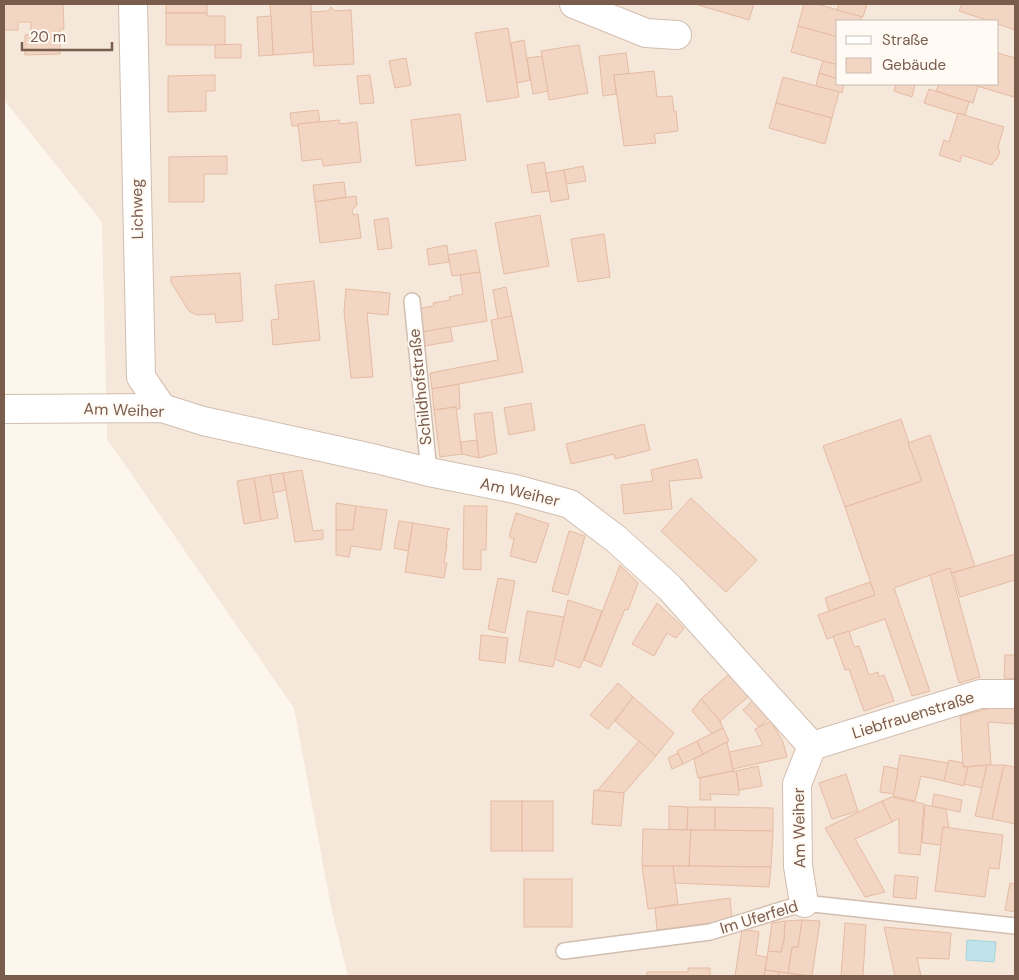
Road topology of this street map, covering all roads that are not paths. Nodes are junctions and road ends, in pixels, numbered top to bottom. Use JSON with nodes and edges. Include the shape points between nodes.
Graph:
{"nodes":[{"id":1,"x":133,"y":4,"type":"edge"},
{"id":2,"x":574,"y":4,"type":"edge"},
{"id":3,"x":677,"y":35,"type":"dead end"},
{"id":4,"x":412,"y":301,"type":"dead end"},
{"id":5,"x":162,"y":408,"type":"junction"},
{"id":6,"x":4,"y":409,"type":"edge"},
{"id":7,"x":429,"y":472,"type":"junction"},
{"id":8,"x":1015,"y":694,"type":"edge"},
{"id":9,"x":812,"y":746,"type":"junction"},
{"id":10,"x":804,"y":903,"type":"junction"},
{"id":11,"x":1015,"y":926,"type":"edge"},
{"id":12,"x":564,"y":951,"type":"dead end"}],
"edges":[{"from":1,"to":5,"type":"street","name":"Lichweg","via":[[140,377]]},
{"from":2,"to":3,"type":"street","via":[[646,33]]},
{"from":4,"to":7,"type":"lane","name":"Schildhofstraße"},
{"from":5,"to":6,"type":"street","name":"Am Weiher"},
{"from":5,"to":7,"type":"street","name":"Am Weiher","via":[[203,421]]},
{"from":7,"to":9,"type":"street","name":"Am Weiher","via":[[570,504],[616,539],[669,587]]},
{"from":8,"to":9,"type":"street","name":"Liebfrauenstraße","via":[[980,694]]},
{"from":9,"to":10,"type":"street","name":"Am Weiher","via":[[797,784],[798,866]]},
{"from":10,"to":11,"type":"lane","name":"Im Uferfeld"},
{"from":10,"to":12,"type":"lane","name":"Im Uferfeld","via":[[710,932]]}]}
